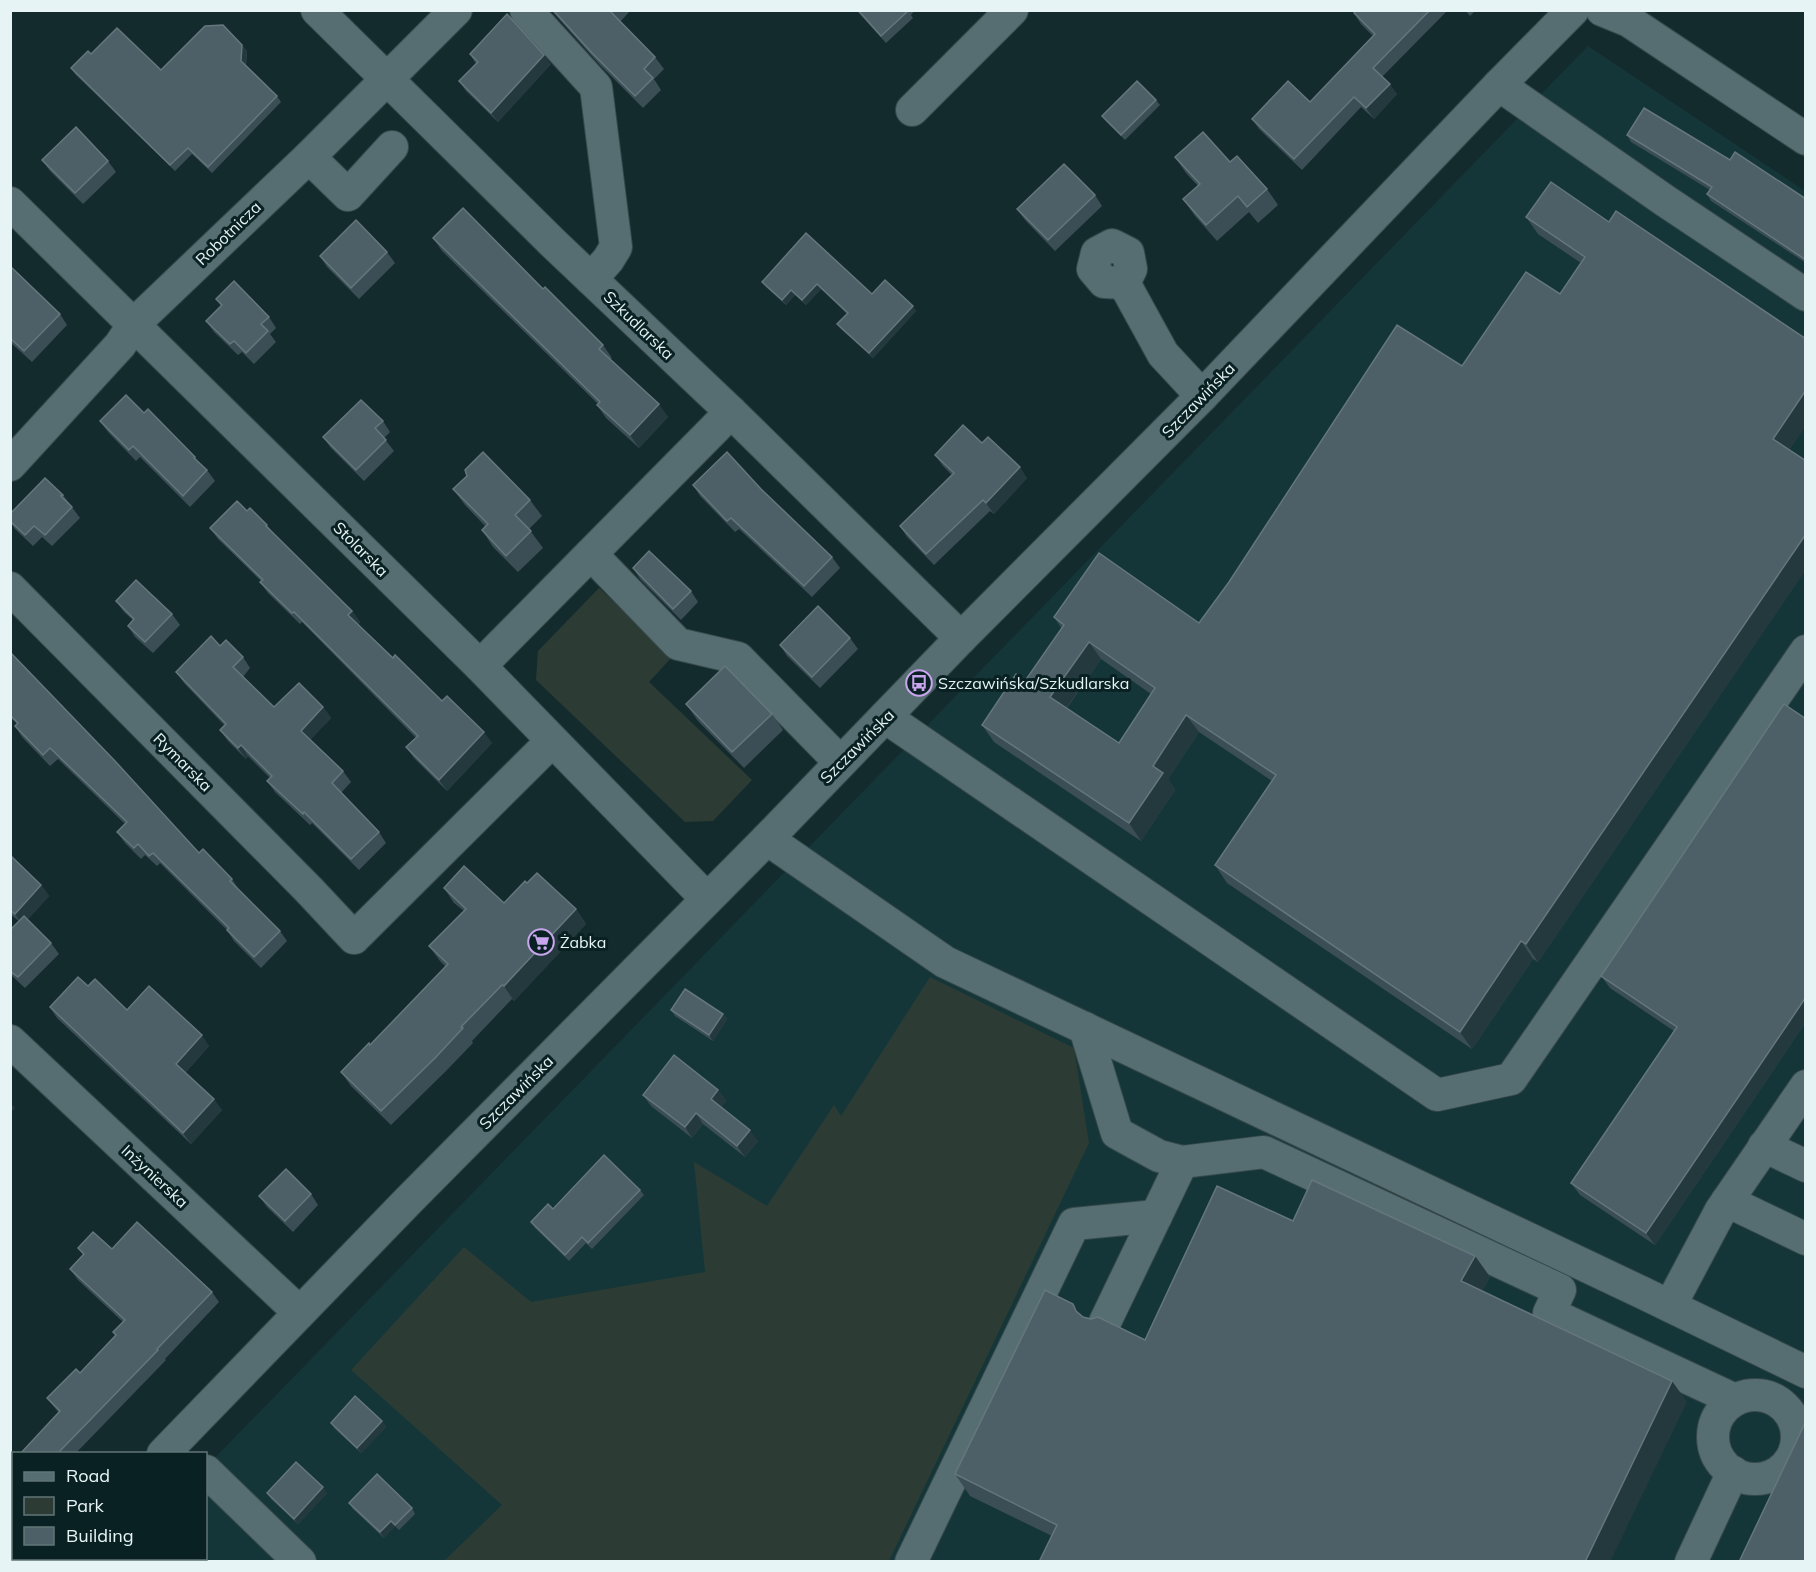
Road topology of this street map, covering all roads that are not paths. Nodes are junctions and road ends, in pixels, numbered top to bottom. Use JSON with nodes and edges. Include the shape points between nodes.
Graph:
{"nodes":[{"id":1,"x":317,"y":10,"type":"edge"},
{"id":2,"x":456,"y":10,"type":"edge"},
{"id":3,"x":526,"y":10,"type":"edge"},
{"id":4,"x":1012,"y":10,"type":"edge"},
{"id":5,"x":1573,"y":10,"type":"edge"},
{"id":6,"x":1602,"y":10,"type":"edge"},
{"id":7,"x":387,"y":78,"type":"junction"},
{"id":8,"x":1499,"y":85,"type":"junction"},
{"id":9,"x":912,"y":110,"type":"dead end"},
{"id":10,"x":1806,"y":139,"type":"edge"},
{"id":11,"x":392,"y":147,"type":"dead end"},
{"id":12,"x":309,"y":157,"type":"junction"},
{"id":13,"x":10,"y":202,"type":"edge"},
{"id":14,"x":591,"y":279,"type":"junction"},
{"id":15,"x":1124,"y":283,"type":"dead end"},
{"id":16,"x":1806,"y":295,"type":"edge"},
{"id":17,"x":134,"y":324,"type":"junction"},
{"id":18,"x":1202,"y":396,"type":"junction"},
{"id":19,"x":730,"y":412,"type":"junction"},
{"id":20,"x":10,"y":465,"type":"edge"},
{"id":21,"x":591,"y":554,"type":"junction"},
{"id":22,"x":10,"y":588,"type":"edge"},
{"id":23,"x":961,"y":638,"type":"junction"},
{"id":24,"x":1806,"y":651,"type":"edge"},
{"id":25,"x":480,"y":666,"type":"junction"},
{"id":26,"x":885,"y":717,"type":"junction"},
{"id":27,"x":552,"y":741,"type":"junction"},
{"id":28,"x":840,"y":762,"type":"junction"},
{"id":29,"x":767,"y":839,"type":"junction"},
{"id":30,"x":707,"y":899,"type":"junction"},
{"id":31,"x":1085,"y":1028,"type":"junction"},
{"id":32,"x":10,"y":1041,"type":"edge"},
{"id":33,"x":1804,"y":1092,"type":"edge"},
{"id":34,"x":1764,"y":1146,"type":"junction"},
{"id":35,"x":1182,"y":1162,"type":"junction"},
{"id":36,"x":1806,"y":1166,"type":"edge"},
{"id":37,"x":1727,"y":1201,"type":"junction"},
{"id":38,"x":1156,"y":1216,"type":"junction"},
{"id":39,"x":1806,"y":1239,"type":"edge"},
{"id":40,"x":1670,"y":1306,"type":"junction"},
{"id":41,"x":299,"y":1312,"type":"junction"},
{"id":42,"x":1105,"y":1322,"type":"edge"},
{"id":43,"x":1806,"y":1372,"type":"edge"},
{"id":44,"x":1735,"y":1400,"type":"junction"},
{"id":45,"x":175,"y":1449,"type":"edge"},
{"id":46,"x":207,"y":1472,"type":"edge"},
{"id":47,"x":1733,"y":1472,"type":"junction"},
{"id":48,"x":300,"y":1562,"type":"edge"},
{"id":49,"x":911,"y":1562,"type":"edge"},
{"id":50,"x":1691,"y":1562,"type":"edge"}],
"edges":[{"from":1,"to":7,"type":"street","name":"Szkudlarska"},
{"from":2,"to":7,"type":"street","name":"Robotnicza"},
{"from":3,"to":14,"type":"street","via":[[596,87],[616,247]]},
{"from":4,"to":9,"type":"street"},
{"from":5,"to":8,"type":"street","name":"Szczawińska"},
{"from":6,"to":10,"type":"street","via":[[1629,21]]},
{"from":7,"to":12,"type":"street","name":"Robotnicza"},
{"from":7,"to":14,"type":"street","name":"Szkudlarska"},
{"from":8,"to":16,"type":"street"},
{"from":8,"to":18,"type":"street","name":"Szczawińska"},
{"from":11,"to":12,"type":"street","via":[[348,195]]},
{"from":12,"to":17,"type":"street","name":"Robotnicza"},
{"from":13,"to":17,"type":"street","name":"Stolarska"},
{"from":14,"to":19,"type":"street","name":"Szkudlarska"},
{"from":15,"to":18,"type":"street","via":[[1163,354]]},
{"from":17,"to":20,"type":"street","name":"Robotnicza","via":[[120,345]]},
{"from":17,"to":25,"type":"street","name":"Stolarska"},
{"from":18,"to":23,"type":"street","name":"Szczawińska"},
{"from":19,"to":21,"type":"street"},
{"from":19,"to":23,"type":"street","name":"Szkudlarska"},
{"from":21,"to":25,"type":"street"},
{"from":21,"to":28,"type":"street","via":[[678,644],[738,658]]},
{"from":22,"to":27,"type":"street","name":"Rymarska","via":[[354,938]]},
{"from":23,"to":26,"type":"street","name":"Szczawińska"},
{"from":24,"to":26,"type":"street","via":[[1511,1079],[1437,1095]]},
{"from":25,"to":27,"type":"street","name":"Stolarska"},
{"from":26,"to":28,"type":"street","name":"Szczawińska"},
{"from":27,"to":30,"type":"street","name":"Stolarska"},
{"from":28,"to":29,"type":"street","name":"Szczawińska"},
{"from":29,"to":30,"type":"street","name":"Szczawińska"},
{"from":29,"to":31,"type":"street","via":[[945,962]]},
{"from":30,"to":41,"type":"street","name":"Szczawińska"},
{"from":31,"to":35,"type":"street","via":[[1117,1133],[1160,1156]]},
{"from":31,"to":40,"type":"street"},
{"from":32,"to":41,"type":"street","name":"Inżynierska"},
{"from":33,"to":34,"type":"street"},
{"from":34,"to":36,"type":"street"},
{"from":34,"to":37,"type":"street"},
{"from":35,"to":38,"type":"street"},
{"from":35,"to":44,"type":"street","via":[[1264,1152],[1560,1290],[1549,1313]]},
{"from":37,"to":39,"type":"street"},
{"from":37,"to":40,"type":"street"},
{"from":38,"to":42,"type":"street"},
{"from":38,"to":49,"type":"street","via":[[1074,1224]]},
{"from":40,"to":43,"type":"street"},
{"from":41,"to":45,"type":"street","name":"Szczawińska"},
{"from":44,"to":47,"type":"street","via":[[1716,1421],[1713,1436],[1715,1450]]},
{"from":44,"to":47,"type":"street","via":[[1748,1395],[1774,1399],[1792,1418],[1796,1444],[1784,1467],[1773,1474],[1746,1478]]},
{"from":46,"to":48,"type":"street"},
{"from":47,"to":50,"type":"street"}]}
